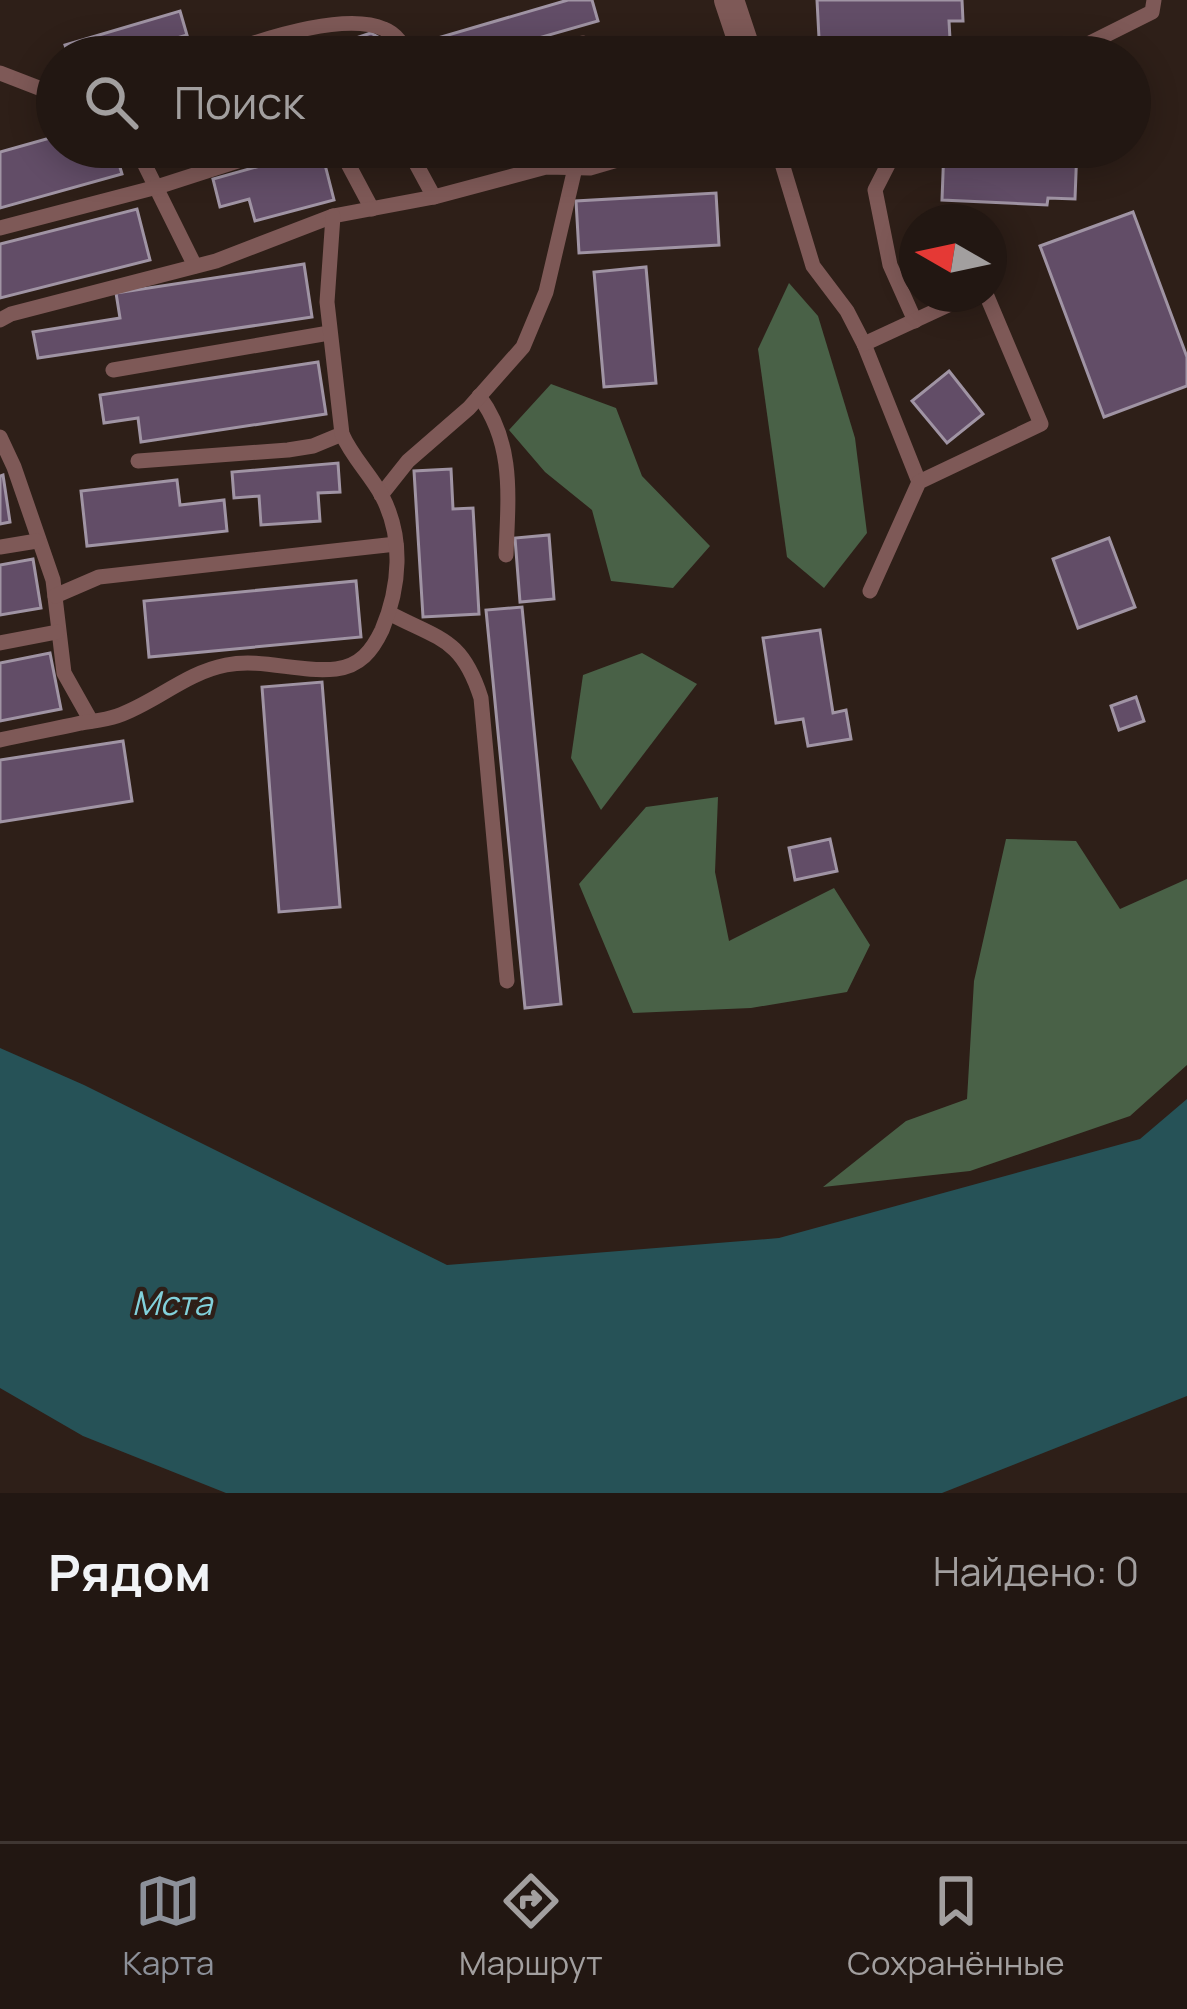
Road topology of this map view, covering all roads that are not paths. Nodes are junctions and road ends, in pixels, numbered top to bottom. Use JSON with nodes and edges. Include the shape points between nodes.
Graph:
{"nodes":[{"id":1,"x":729,"y":0,"type":"edge"},
{"id":2,"x":1154,"y":0,"type":"edge"},
{"id":3,"x":275,"y":36,"type":"edge"},
{"id":4,"x":395,"y":36,"type":"edge"},
{"id":5,"x":741,"y":36,"type":"edge"},
{"id":6,"x":1104,"y":36,"type":"edge"},
{"id":7,"x":0,"y":74,"type":"edge"},
{"id":8,"x":36,"y":87,"type":"edge"},
{"id":9,"x":147,"y":168,"type":"edge"},
{"id":10,"x":216,"y":168,"type":"edge"},
{"id":11,"x":350,"y":168,"type":"edge"},
{"id":12,"x":418,"y":168,"type":"edge"},
{"id":13,"x":543,"y":168,"type":"edge"},
{"id":14,"x":575,"y":168,"type":"joint"},
{"id":15,"x":590,"y":168,"type":"edge"},
{"id":16,"x":783,"y":168,"type":"edge"},
{"id":17,"x":886,"y":168,"type":"edge"},
{"id":18,"x":157,"y":187,"type":"junction"},
{"id":19,"x":434,"y":197,"type":"junction"},
{"id":20,"x":372,"y":208,"type":"junction"},
{"id":21,"x":333,"y":217,"type":"junction"},
{"id":22,"x":0,"y":228,"type":"edge"},
{"id":23,"x":195,"y":266,"type":"junction"},
{"id":24,"x":934,"y":312,"type":"edge"},
{"id":25,"x":994,"y":312,"type":"edge"},
{"id":26,"x":0,"y":320,"type":"edge"},
{"id":27,"x":915,"y":321,"type":"junction"},
{"id":28,"x":329,"y":333,"type":"junction"},
{"id":29,"x":864,"y":344,"type":"junction"},
{"id":30,"x":112,"y":370,"type":"dead end"},
{"id":31,"x":478,"y":396,"type":"junction"},
{"id":32,"x":342,"y":434,"type":"junction"},
{"id":33,"x":2,"y":446,"type":"edge"},
{"id":34,"x":138,"y":461,"type":"dead end"},
{"id":35,"x":919,"y":482,"type":"junction"},
{"id":36,"x":381,"y":495,"type":"junction"},
{"id":37,"x":38,"y":541,"type":"junction"},
{"id":38,"x":396,"y":544,"type":"junction"},
{"id":39,"x":0,"y":548,"type":"edge"},
{"id":40,"x":506,"y":555,"type":"dead end"},
{"id":41,"x":870,"y":591,"type":"dead end"},
{"id":42,"x":55,"y":596,"type":"junction"},
{"id":43,"x":388,"y":613,"type":"junction"},
{"id":44,"x":57,"y":632,"type":"junction"},
{"id":45,"x":0,"y":643,"type":"edge"},
{"id":46,"x":91,"y":721,"type":"junction"},
{"id":47,"x":0,"y":740,"type":"edge"},
{"id":48,"x":507,"y":981,"type":"dead end"}],
"edges":[{"from":1,"to":5,"type":"street"},
{"from":2,"to":6,"type":"lane","via":[[1152,12]]},
{"from":3,"to":4,"type":"lane","via":[[370,25]]},
{"from":7,"to":8,"type":"lane"},
{"from":9,"to":18,"type":"lane"},
{"from":10,"to":18,"type":"lane"},
{"from":11,"to":20,"type":"lane"},
{"from":12,"to":19,"type":"lane"},
{"from":13,"to":19,"type":"lane"},
{"from":14,"to":15,"type":"lane"},
{"from":14,"to":31,"type":"lane","via":[[523,347]]},
{"from":16,"to":29,"type":"lane","via":[[813,266]]},
{"from":17,"to":27,"type":"lane","via":[[875,190],[890,265]]},
{"from":18,"to":22,"type":"lane"},
{"from":18,"to":23,"type":"lane"},
{"from":19,"to":20,"type":"lane"},
{"from":20,"to":21,"type":"lane"},
{"from":21,"to":23,"type":"lane"},
{"from":21,"to":28,"type":"lane"},
{"from":23,"to":26,"type":"lane"},
{"from":24,"to":27,"type":"lane"},
{"from":25,"to":35,"type":"lane","via":[[1041,424]]},
{"from":27,"to":29,"type":"lane"},
{"from":28,"to":30,"type":"lane"},
{"from":28,"to":32,"type":"lane"},
{"from":29,"to":35,"type":"lane"},
{"from":31,"to":36,"type":"lane"},
{"from":31,"to":40,"type":"lane","via":[[506,452]]},
{"from":32,"to":34,"type":"lane","via":[[313,446]]},
{"from":32,"to":36,"type":"lane"},
{"from":33,"to":37,"type":"lane"},
{"from":35,"to":41,"type":"lane"},
{"from":36,"to":38,"type":"lane"},
{"from":37,"to":39,"type":"lane"},
{"from":37,"to":42,"type":"lane"},
{"from":38,"to":42,"type":"lane","via":[[99,577]]},
{"from":38,"to":43,"type":"lane"},
{"from":42,"to":44,"type":"lane"},
{"from":43,"to":46,"type":"lane","via":[[369,653],[351,665],[227,665]]},
{"from":43,"to":48,"type":"lane","via":[[463,655],[481,698]]},
{"from":44,"to":45,"type":"lane"},
{"from":44,"to":46,"type":"lane","via":[[64,673]]},
{"from":46,"to":47,"type":"lane"}]}
